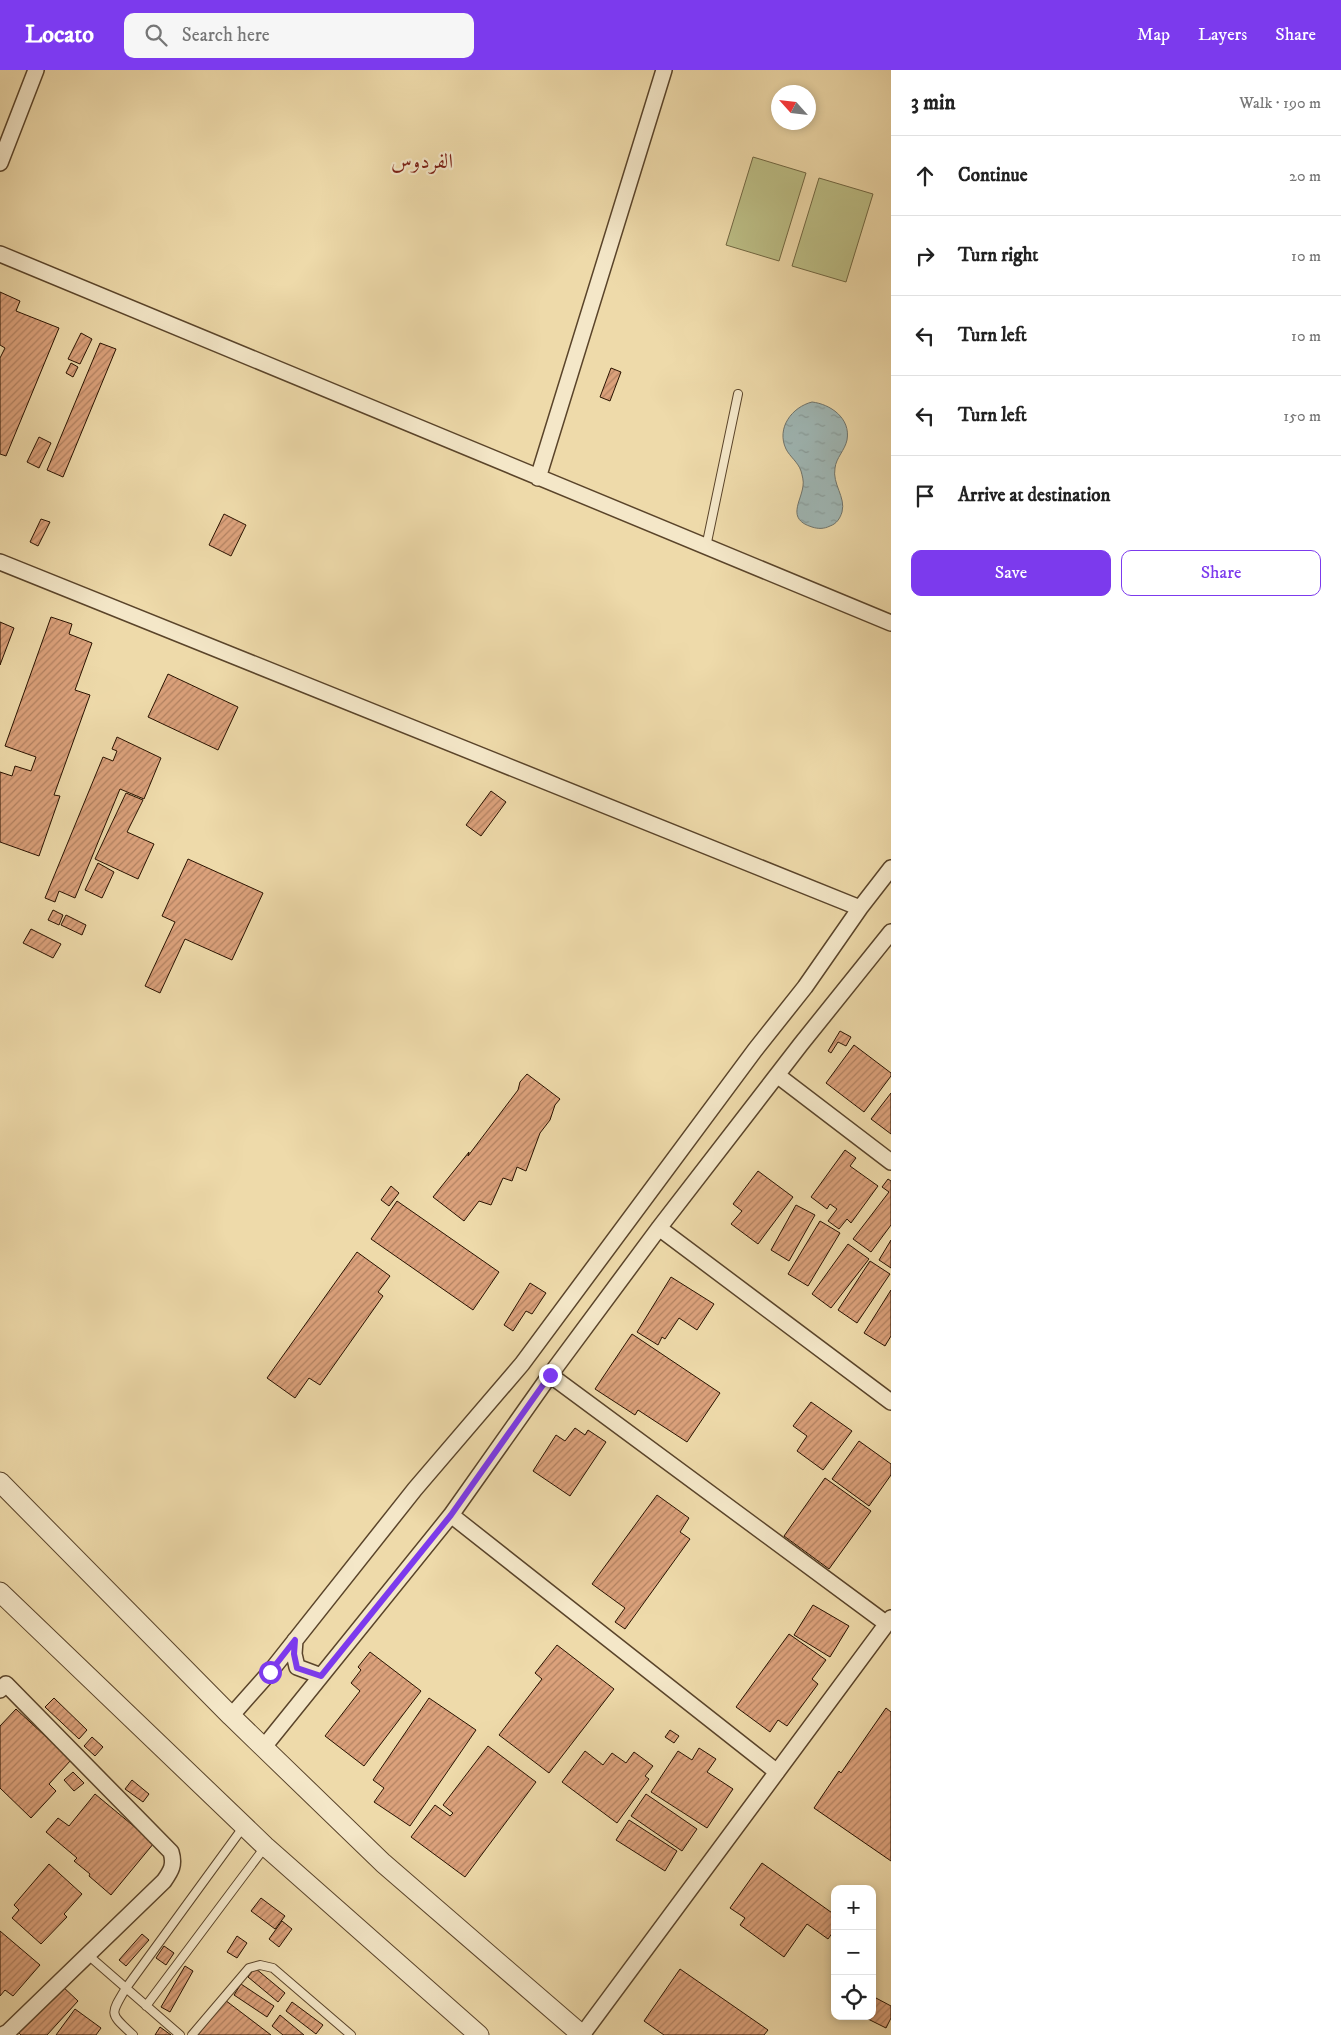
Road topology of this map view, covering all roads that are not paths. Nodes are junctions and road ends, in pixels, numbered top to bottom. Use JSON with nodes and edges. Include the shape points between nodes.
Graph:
{"nodes":[{"id":1,"x":36,"y":70,"type":"edge"},
{"id":2,"x":664,"y":70,"type":"edge"},
{"id":3,"x":0,"y":164,"type":"edge"},
{"id":4,"x":0,"y":254,"type":"edge"},
{"id":5,"x":738,"y":394,"type":"dead end"},
{"id":6,"x":538,"y":478,"type":"junction"},
{"id":7,"x":706,"y":547,"type":"junction"},
{"id":8,"x":0,"y":562,"type":"edge"},
{"id":9,"x":891,"y":623,"type":"edge"},
{"id":10,"x":891,"y":868,"type":"edge"},
{"id":11,"x":860,"y":908,"type":"junction"},
{"id":12,"x":891,"y":932,"type":"edge"},
{"id":13,"x":778,"y":1075,"type":"junction"},
{"id":14,"x":891,"y":1162,"type":"edge"},
{"id":15,"x":659,"y":1228,"type":"junction"},
{"id":16,"x":550,"y":1375,"type":"junction"},
{"id":17,"x":891,"y":1402,"type":"edge"},
{"id":18,"x":0,"y":1482,"type":"edge"},
{"id":19,"x":451,"y":1515,"type":"junction"},
{"id":20,"x":0,"y":1592,"type":"edge"},
{"id":21,"x":889,"y":1621,"type":"edge"},
{"id":22,"x":295,"y":1640,"type":"junction"},
{"id":23,"x":321,"y":1676,"type":"junction"},
{"id":24,"x":2,"y":1684,"type":"edge"},
{"id":25,"x":231,"y":1716,"type":"junction"},
{"id":26,"x":263,"y":1748,"type":"junction"},
{"id":27,"x":776,"y":1772,"type":"junction"},
{"id":28,"x":244,"y":1826,"type":"junction"},
{"id":29,"x":265,"y":1846,"type":"junction"},
{"id":30,"x":88,"y":1955,"type":"junction"},
{"id":31,"x":126,"y":1988,"type":"junction"},
{"id":32,"x":146,"y":2006,"type":"junction"},
{"id":33,"x":2,"y":2035,"type":"edge"},
{"id":34,"x":133,"y":2035,"type":"edge"},
{"id":35,"x":180,"y":2035,"type":"edge"},
{"id":36,"x":192,"y":2035,"type":"edge"},
{"id":37,"x":351,"y":2035,"type":"edge"},
{"id":38,"x":479,"y":2035,"type":"edge"},
{"id":39,"x":582,"y":2035,"type":"edge"}],
"edges":[{"from":1,"to":3,"type":"street"},
{"from":2,"to":6,"type":"street"},
{"from":4,"to":6,"type":"street"},
{"from":5,"to":7,"type":"lane"},
{"from":6,"to":7,"type":"street"},
{"from":7,"to":9,"type":"street"},
{"from":8,"to":11,"type":"street"},
{"from":10,"to":11,"type":"street"},
{"from":11,"to":22,"type":"street","via":[[805,987],[522,1364],[415,1489]]},
{"from":12,"to":13,"type":"street"},
{"from":13,"to":14,"type":"street"},
{"from":13,"to":15,"type":"street"},
{"from":15,"to":16,"type":"street"},
{"from":15,"to":17,"type":"street"},
{"from":16,"to":19,"type":"street"},
{"from":16,"to":21,"type":"street"},
{"from":18,"to":25,"type":"street"},
{"from":19,"to":23,"type":"street"},
{"from":19,"to":27,"type":"street"},
{"from":20,"to":28,"type":"street"},
{"from":21,"to":27,"type":"street"},
{"from":22,"to":23,"type":"street","via":[[297,1668]]},
{"from":22,"to":25,"type":"street"},
{"from":23,"to":26,"type":"street"},
{"from":24,"to":30,"type":"street","via":[[171,1852],[174,1862],[164,1882]]},
{"from":25,"to":26,"type":"street"},
{"from":26,"to":39,"type":"street","via":[[383,1863]]},
{"from":27,"to":39,"type":"street"},
{"from":28,"to":29,"type":"street"},
{"from":28,"to":31,"type":"lane"},
{"from":29,"to":32,"type":"lane"},
{"from":29,"to":38,"type":"street"},
{"from":30,"to":31,"type":"lane"},
{"from":30,"to":33,"type":"street"},
{"from":31,"to":32,"type":"lane"},
{"from":31,"to":34,"type":"lane","via":[[114,2008],[114,2014]]},
{"from":32,"to":35,"type":"lane"},
{"from":36,"to":37,"type":"lane","via":[[249,1968],[260,1965],[273,1968]]}]}
